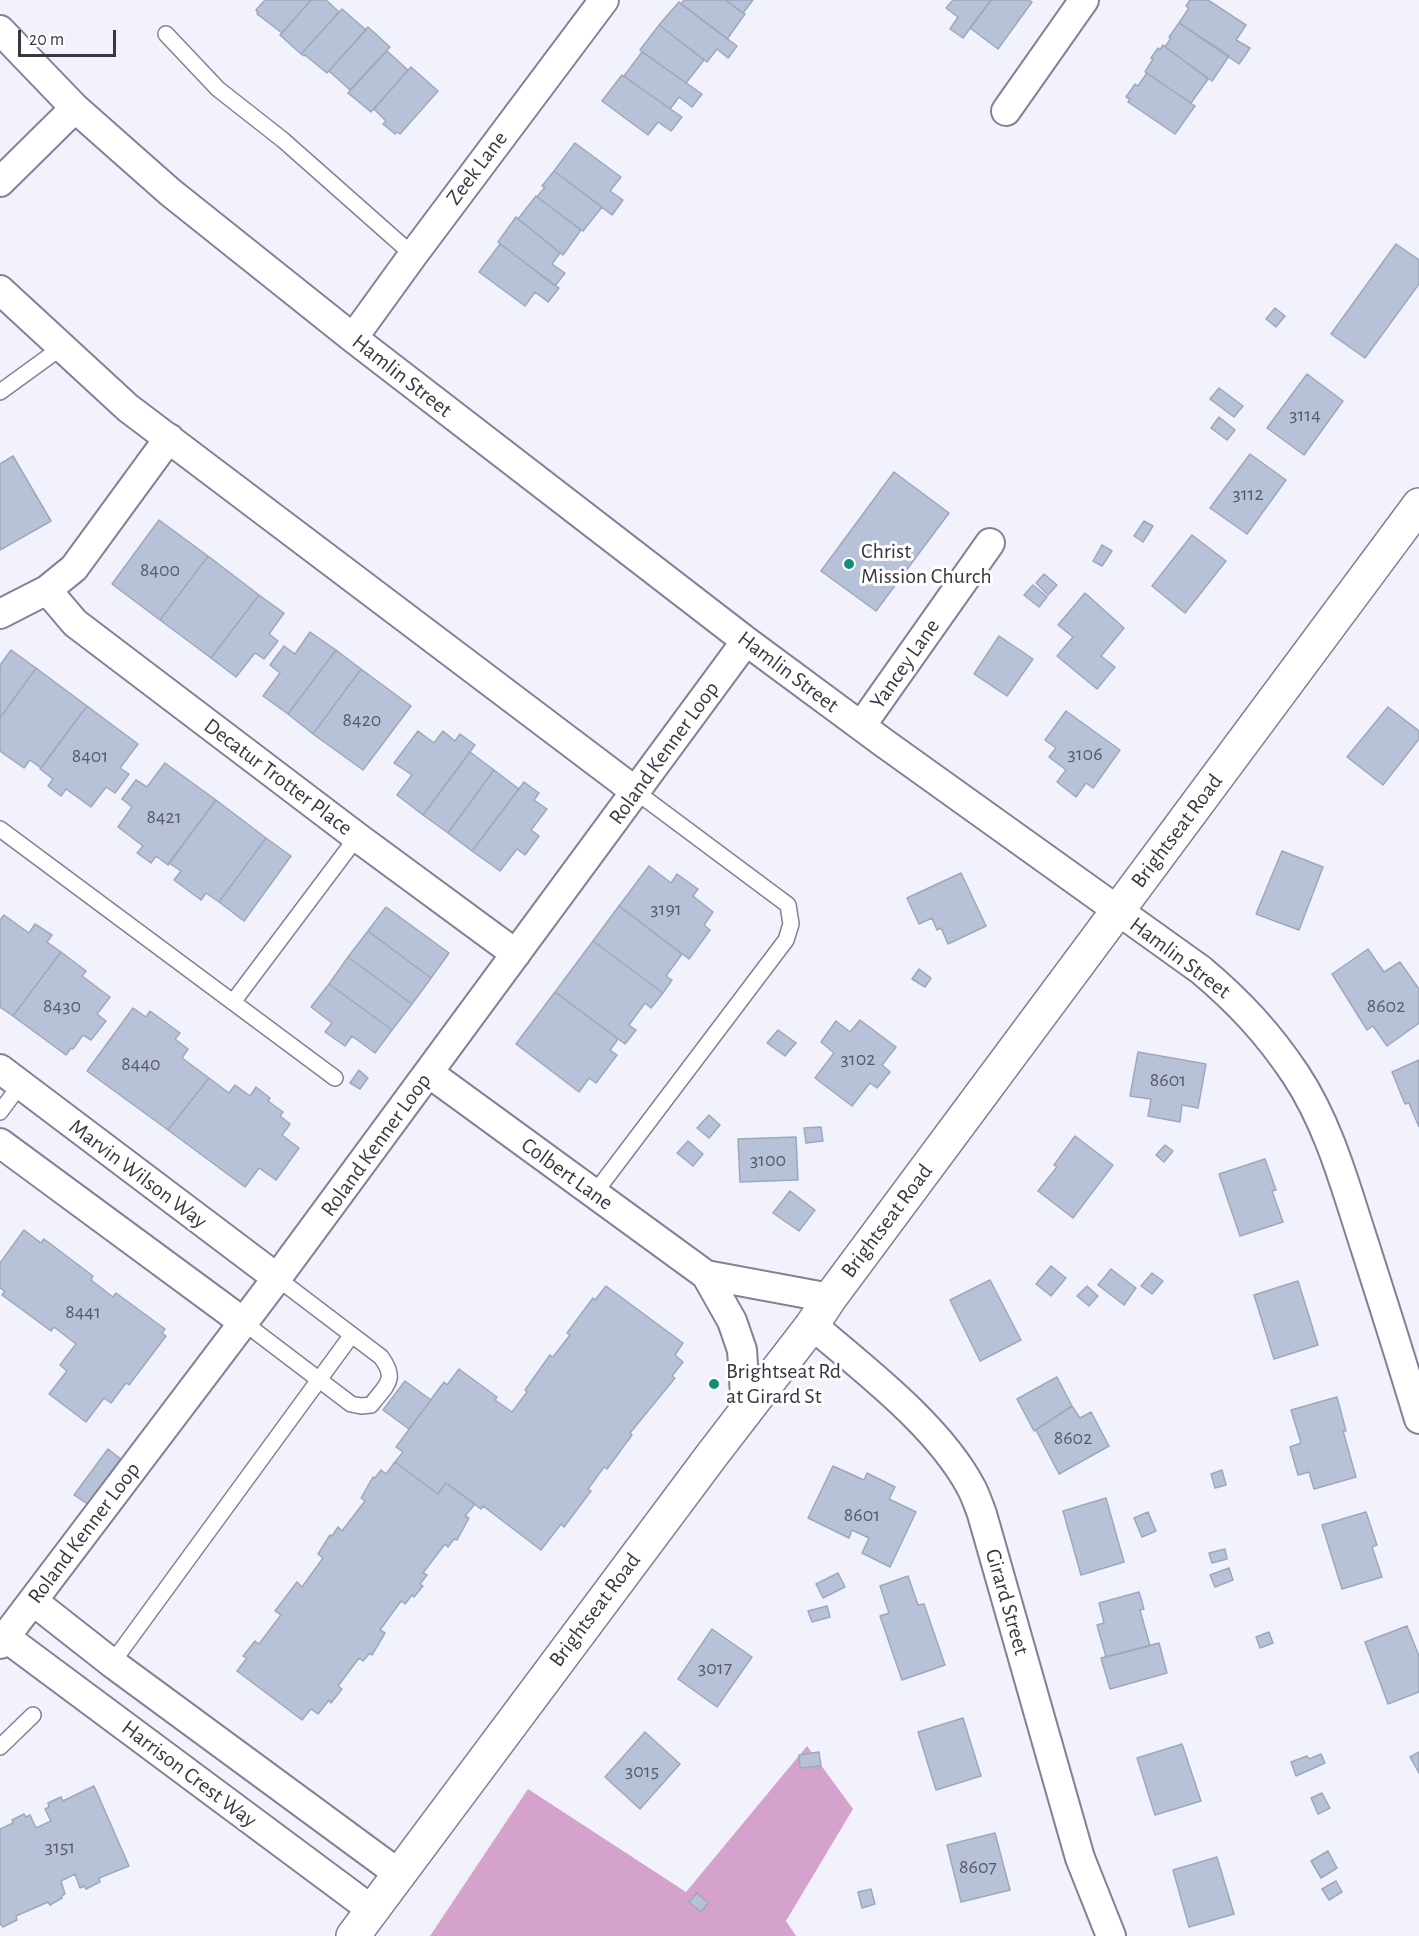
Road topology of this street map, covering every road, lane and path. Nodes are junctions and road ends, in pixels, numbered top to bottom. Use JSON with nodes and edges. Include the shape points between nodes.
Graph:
{"nodes":[{"id":1,"x":604,"y":0,"type":"edge"},
{"id":2,"x":1084,"y":0,"type":"edge"},
{"id":3,"x":0,"y":30,"type":"edge"},
{"id":4,"x":166,"y":34,"type":"dead end"},
{"id":5,"x":75,"y":108,"type":"junction"},
{"id":6,"x":1006,"y":111,"type":"dead end"},
{"id":7,"x":0,"y":182,"type":"edge"},
{"id":8,"x":413,"y":255,"type":"junction"},
{"id":9,"x":0,"y":290,"type":"edge"},
{"id":10,"x":353,"y":338,"type":"junction"},
{"id":11,"x":62,"y":347,"type":"junction"},
{"id":12,"x":0,"y":392,"type":"edge"},
{"id":13,"x":169,"y":438,"type":"junction"},
{"id":14,"x":1419,"y":505,"type":"edge"},
{"id":15,"x":990,"y":543,"type":"dead end"},
{"id":16,"x":47,"y":590,"type":"junction"},
{"id":17,"x":0,"y":614,"type":"edge"},
{"id":18,"x":746,"y":641,"type":"junction"},
{"id":19,"x":861,"y":726,"type":"junction"},
{"id":20,"x":635,"y":791,"type":"junction"},
{"id":21,"x":0,"y":829,"type":"edge"},
{"id":22,"x":357,"y":837,"type":"junction"},
{"id":23,"x":1118,"y":911,"type":"junction"},
{"id":24,"x":516,"y":954,"type":"junction"},
{"id":25,"x":233,"y":1002,"type":"junction"},
{"id":26,"x":429,"y":1073,"type":"junction"},
{"id":27,"x":10,"y":1077,"type":"edge"},
{"id":28,"x":335,"y":1078,"type":"dead end"},
{"id":29,"x":0,"y":1112,"type":"edge"},
{"id":30,"x":0,"y":1143,"type":"edge"},
{"id":31,"x":594,"y":1194,"type":"junction"},
{"id":32,"x":706,"y":1275,"type":"junction"},
{"id":33,"x":277,"y":1278,"type":"junction"},
{"id":34,"x":821,"y":1311,"type":"junction"},
{"id":35,"x":243,"y":1322,"type":"junction"},
{"id":36,"x":351,"y":1336,"type":"junction"},
{"id":37,"x":320,"y":1380,"type":"junction"},
{"id":38,"x":746,"y":1410,"type":"junction"},
{"id":39,"x":1419,"y":1419,"type":"edge"},
{"id":40,"x":33,"y":1601,"type":"junction"},
{"id":41,"x":3,"y":1641,"type":"edge"},
{"id":42,"x":112,"y":1663,"type":"junction"},
{"id":43,"x":33,"y":1715,"type":"dead end"},
{"id":44,"x":0,"y":1747,"type":"edge"},
{"id":45,"x":399,"y":1874,"type":"junction"},
{"id":46,"x":372,"y":1910,"type":"junction"},
{"id":47,"x":353,"y":1936,"type":"edge"},
{"id":48,"x":1111,"y":1936,"type":"edge"}],
"edges":[{"from":1,"to":8,"type":"street","name":"Zeek Lane"},
{"from":2,"to":6,"type":"street"},
{"from":3,"to":5,"type":"street","name":"Hamlin Street"},
{"from":4,"to":8,"type":"lane","via":[[218,89],[283,140]]},
{"from":5,"to":7,"type":"street"},
{"from":5,"to":10,"type":"street","name":"Hamlin Street","via":[[170,192]]},
{"from":8,"to":10,"type":"street","name":"Zeek Lane"},
{"from":9,"to":11,"type":"street"},
{"from":10,"to":18,"type":"street","name":"Hamlin Street"},
{"from":11,"to":12,"type":"lane"},
{"from":11,"to":13,"type":"street","via":[[128,408]]},
{"from":13,"to":16,"type":"street","via":[[74,568]]},
{"from":13,"to":20,"type":"street"},
{"from":14,"to":23,"type":"street","name":"Brightseat Road"},
{"from":15,"to":19,"type":"street","name":"Yancey Lane"},
{"from":16,"to":17,"type":"street"},
{"from":16,"to":22,"type":"street","name":"Decatur Trotter Place","via":[[75,623]]},
{"from":18,"to":19,"type":"street","name":"Hamlin Street"},
{"from":18,"to":20,"type":"street","name":"Roland Kenner Loop"},
{"from":19,"to":23,"type":"street","name":"Hamlin Street"},
{"from":20,"to":24,"type":"street","name":"Roland Kenner Loop"},
{"from":20,"to":31,"type":"lane","via":[[788,905],[791,924],[786,940]]},
{"from":21,"to":25,"type":"lane"},
{"from":22,"to":24,"type":"street","name":"Decatur Trotter Place"},
{"from":22,"to":25,"type":"lane"},
{"from":23,"to":34,"type":"street","name":"Brightseat Road"},
{"from":23,"to":39,"type":"street","name":"Hamlin Street","via":[[1230,994],[1254,1019],[1296,1076],[1336,1157]]},
{"from":24,"to":26,"type":"street","name":"Roland Kenner Loop"},
{"from":25,"to":28,"type":"lane"},
{"from":26,"to":31,"type":"street","name":"Colbert Lane"},
{"from":26,"to":33,"type":"street","name":"Roland Kenner Loop"},
{"from":27,"to":29,"type":"lane"},
{"from":27,"to":33,"type":"street","name":"Marvin Wilson Way"},
{"from":30,"to":35,"type":"street"},
{"from":31,"to":32,"type":"street","name":"Colbert Lane"},
{"from":32,"to":34,"type":"street","name":"Colbert Lane"},
{"from":32,"to":38,"type":"street","name":"Colbert Lane","via":[[732,1321],[742,1350]]},
{"from":33,"to":35,"type":"street","name":"Roland Kenner Loop"},
{"from":33,"to":36,"type":"lane"},
{"from":34,"to":38,"type":"street","name":"Brightseat Road"},
{"from":34,"to":48,"type":"street","name":"Girard Street","via":[[941,1444],[972,1489],[1080,1858]]},
{"from":35,"to":37,"type":"lane"},
{"from":35,"to":40,"type":"street","name":"Roland Kenner Loop"},
{"from":36,"to":37,"type":"lane"},
{"from":36,"to":37,"type":"lane","via":[[381,1357],[389,1368],[390,1381],[371,1405],[361,1406],[351,1404]]},
{"from":37,"to":42,"type":"lane"},
{"from":38,"to":45,"type":"street","name":"Brightseat Road"},
{"from":40,"to":41,"type":"street","name":"Roland Kenner Loop"},
{"from":40,"to":42,"type":"street","name":"Harrison Crest Way"},
{"from":41,"to":46,"type":"street","name":"Harrison Crest Way"},
{"from":42,"to":45,"type":"street","name":"Harrison Crest Way"},
{"from":43,"to":44,"type":"lane"},
{"from":45,"to":46,"type":"street","name":"Brightseat Road"},
{"from":46,"to":47,"type":"street","name":"Brightseat Road"}]}
